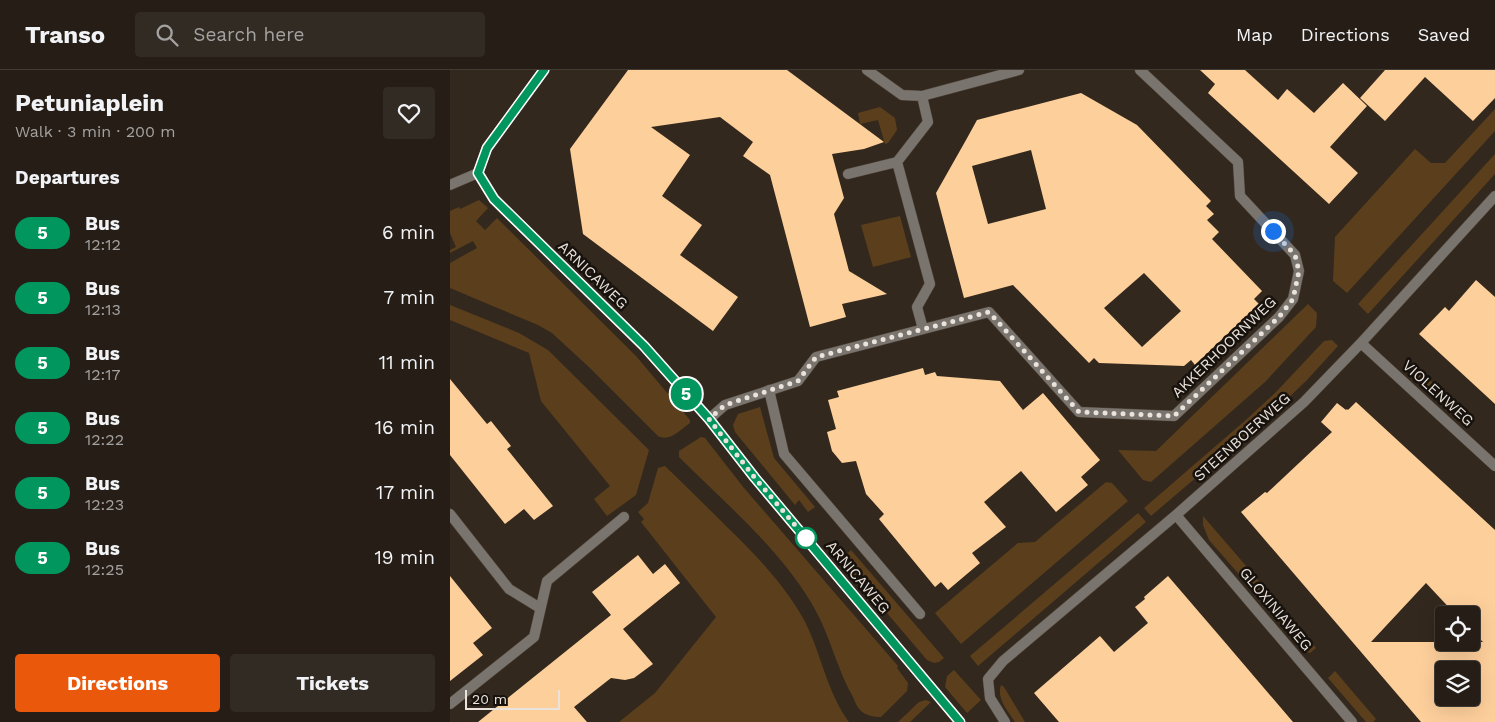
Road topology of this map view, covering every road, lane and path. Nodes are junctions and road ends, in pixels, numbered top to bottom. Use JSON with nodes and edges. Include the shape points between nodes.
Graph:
{"nodes":[{"id":1,"x":544,"y":70,"type":"edge"},
{"id":2,"x":867,"y":70,"type":"edge"},
{"id":3,"x":1019,"y":70,"type":"edge"},
{"id":4,"x":1140,"y":70,"type":"edge"},
{"id":5,"x":922,"y":96,"type":"junction"},
{"id":6,"x":898,"y":162,"type":"junction"},
{"id":7,"x":478,"y":173,"type":"junction"},
{"id":8,"x":848,"y":174,"type":"dead end"},
{"id":9,"x":450,"y":185,"type":"edge"},
{"id":10,"x":1495,"y":196,"type":"edge"},
{"id":11,"x":922,"y":329,"type":"junction"},
{"id":12,"x":1361,"y":343,"type":"junction"},
{"id":13,"x":769,"y":390,"type":"junction"},
{"id":14,"x":709,"y":419,"type":"junction"},
{"id":15,"x":1495,"y":466,"type":"edge"},
{"id":16,"x":450,"y":514,"type":"edge"},
{"id":17,"x":1176,"y":515,"type":"junction"},
{"id":18,"x":624,"y":517,"type":"dead end"},
{"id":19,"x":540,"y":608,"type":"junction"},
{"id":20,"x":920,"y":614,"type":"dead end"},
{"id":21,"x":450,"y":704,"type":"edge"},
{"id":22,"x":960,"y":722,"type":"edge"},
{"id":23,"x":1005,"y":722,"type":"edge"},
{"id":24,"x":1352,"y":722,"type":"edge"}],
"edges":[{"from":1,"to":7,"type":"street","via":[[487,148]]},
{"from":2,"to":5,"type":"street","via":[[902,95]]},
{"from":3,"to":5,"type":"street"},
{"from":4,"to":11,"type":"street","name":"AKKERHOORNWEG","via":[[1238,162],[1240,196],[1295,255],[1299,271],[1293,299],[1279,317],[1174,416],[1079,412],[989,312]]},
{"from":5,"to":6,"type":"street","via":[[928,122]]},
{"from":6,"to":8,"type":"street"},
{"from":6,"to":11,"type":"street","via":[[930,284],[917,307]]},
{"from":7,"to":9,"type":"street"},
{"from":7,"to":14,"type":"street","name":"ARNICAWEG","via":[[494,199],[644,346]]},
{"from":10,"to":12,"type":"street","name":"STEENBOERWEG"},
{"from":11,"to":13,"type":"street","via":[[816,357],[798,381]]},
{"from":12,"to":15,"type":"street","name":"VIOLENWEG"},
{"from":12,"to":17,"type":"street","name":"STEENBOERWEG","via":[[1304,402]]},
{"from":13,"to":14,"type":"street","via":[[725,405]]},
{"from":13,"to":20,"type":"street","name":"ARNICAWEG","via":[[784,454]]},
{"from":14,"to":22,"type":"street","name":"ARNICAWEG"},
{"from":16,"to":19,"type":"street","via":[[509,589]]},
{"from":17,"to":23,"type":"street","name":"STEENBOERWEG","via":[[1003,661],[988,679],[990,698]]},
{"from":17,"to":24,"type":"street","name":"GLOXINIAWEG"},
{"from":18,"to":19,"type":"street","via":[[547,581]]},
{"from":19,"to":21,"type":"street","via":[[534,637]]}]}
